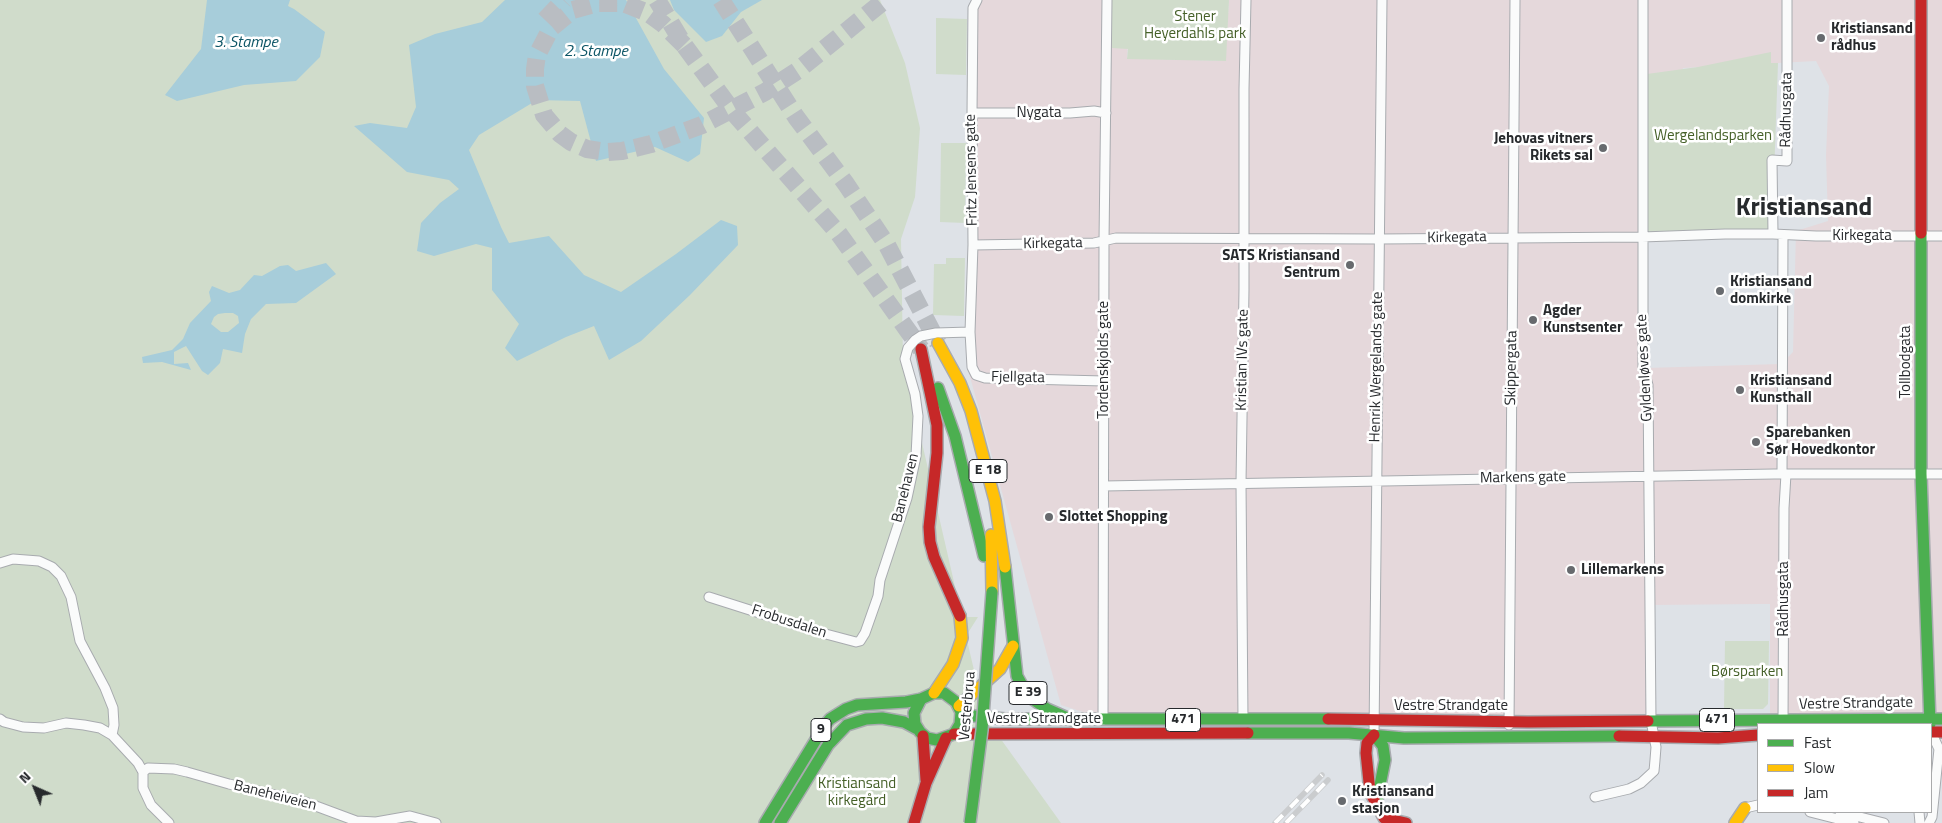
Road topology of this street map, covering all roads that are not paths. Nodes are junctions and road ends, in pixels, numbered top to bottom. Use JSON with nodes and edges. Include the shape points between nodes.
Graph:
{"nodes":[{"id":1,"x":1107,"y":0,"type":"edge"},
{"id":2,"x":1246,"y":0,"type":"edge"},
{"id":3,"x":1382,"y":0,"type":"edge"},
{"id":4,"x":1515,"y":0,"type":"edge"},
{"id":5,"x":1642,"y":0,"type":"edge"},
{"id":6,"x":1787,"y":0,"type":"edge"},
{"id":7,"x":1921,"y":0,"type":"edge"},
{"id":8,"x":975,"y":4,"type":"edge"},
{"id":9,"x":972,"y":113,"type":"junction"},
{"id":10,"x":1106,"y":113,"type":"junction"},
{"id":11,"x":1773,"y":234,"type":"junction"},
{"id":12,"x":1783,"y":235,"type":"junction"},
{"id":13,"x":1922,"y":236,"type":"junction"},
{"id":14,"x":1942,"y":236,"type":"edge"},
{"id":15,"x":1514,"y":237,"type":"junction"},
{"id":16,"x":1642,"y":237,"type":"junction"},
{"id":17,"x":1245,"y":239,"type":"junction"},
{"id":18,"x":1379,"y":239,"type":"junction"},
{"id":19,"x":1104,"y":241,"type":"junction"},
{"id":20,"x":973,"y":245,"type":"junction"},
{"id":21,"x":970,"y":332,"type":"junction"},
{"id":22,"x":1104,"y":381,"type":"junction"},
{"id":23,"x":1784,"y":474,"type":"junction"},
{"id":24,"x":1921,"y":474,"type":"junction"},
{"id":25,"x":1942,"y":474,"type":"edge"},
{"id":26,"x":1648,"y":476,"type":"junction"},
{"id":27,"x":1512,"y":478,"type":"junction"},
{"id":28,"x":1376,"y":481,"type":"junction"},
{"id":29,"x":1241,"y":483,"type":"junction"},
{"id":30,"x":1104,"y":486,"type":"junction"},
{"id":31,"x":0,"y":563,"type":"edge"},
{"id":32,"x":992,"y":592,"type":"junction"},
{"id":33,"x":709,"y":597,"type":"dead end"},
{"id":34,"x":865,"y":634,"type":"joint"},
{"id":35,"x":1013,"y":646,"type":"junction"},
{"id":36,"x":934,"y":692,"type":"junction"},
{"id":37,"x":921,"y":699,"type":"junction"},
{"id":38,"x":960,"y":709,"type":"junction"},
{"id":39,"x":0,"y":719,"type":"edge"},
{"id":40,"x":1242,"y":719,"type":"junction"},
{"id":41,"x":1072,"y":720,"type":"junction"},
{"id":42,"x":1103,"y":720,"type":"junction"},
{"id":43,"x":1374,"y":720,"type":"junction"},
{"id":44,"x":1510,"y":721,"type":"junction"},
{"id":45,"x":1651,"y":721,"type":"junction"},
{"id":46,"x":1783,"y":722,"type":"edge"},
{"id":47,"x":1808,"y":723,"type":"edge"},
{"id":48,"x":1930,"y":723,"type":"edge"},
{"id":49,"x":920,"y":732,"type":"junction"},
{"id":50,"x":1932,"y":733,"type":"edge"},
{"id":51,"x":112,"y":735,"type":"junction"},
{"id":52,"x":1374,"y":735,"type":"junction"},
{"id":53,"x":1757,"y":735,"type":"edge"},
{"id":54,"x":950,"y":736,"type":"junction"},
{"id":55,"x":1509,"y":736,"type":"junction"},
{"id":56,"x":1654,"y":736,"type":"junction"},
{"id":57,"x":142,"y":772,"type":"junction"},
{"id":58,"x":926,"y":783,"type":"junction"},
{"id":59,"x":1596,"y":798,"type":"dead end"},
{"id":60,"x":1757,"y":805,"type":"edge"},
{"id":61,"x":1376,"y":807,"type":"junction"},
{"id":62,"x":1745,"y":808,"type":"joint"},
{"id":63,"x":1814,"y":813,"type":"edge"},
{"id":64,"x":1844,"y":813,"type":"edge"},
{"id":65,"x":169,"y":823,"type":"edge"},
{"id":66,"x":436,"y":823,"type":"edge"},
{"id":67,"x":765,"y":823,"type":"edge"},
{"id":68,"x":780,"y":823,"type":"edge"},
{"id":69,"x":914,"y":823,"type":"edge"},
{"id":70,"x":970,"y":823,"type":"edge"},
{"id":71,"x":1406,"y":823,"type":"edge"},
{"id":72,"x":1735,"y":823,"type":"edge"},
{"id":73,"x":1854,"y":823,"type":"edge"},
{"id":74,"x":1884,"y":823,"type":"edge"},
{"id":75,"x":1929,"y":823,"type":"edge"}],
"edges":[{"from":1,"to":10,"type":"street","name":"Tordenskjolds gate"},
{"from":2,"to":17,"type":"street","name":"Kristian IVs gate"},
{"from":3,"to":18,"type":"street","name":"Henrik Wergelands gate"},
{"from":4,"to":15,"type":"street","name":"Skippergata"},
{"from":5,"to":16,"type":"street","name":"Gyldenløves gate"},
{"from":6,"to":11,"type":"street","name":"Rådhusgata","via":[[1787,161],[1772,160]]},
{"from":7,"to":13,"type":"main road","name":"Tollbodgata"},
{"from":8,"to":9,"type":"street","name":"Fritz Jensens gate"},
{"from":9,"to":10,"type":"street","name":"Nygata"},
{"from":9,"to":20,"type":"street","name":"Fritz Jensens gate"},
{"from":10,"to":19,"type":"street","name":"Tordenskjolds gate"},
{"from":11,"to":12,"type":"street","name":"Kirkegata"},
{"from":11,"to":16,"type":"street","name":"Kirkegata"},
{"from":12,"to":13,"type":"street","name":"Kirkegata"},
{"from":12,"to":23,"type":"street","name":"Rådhusgata"},
{"from":13,"to":14,"type":"street","name":"Kirkegata"},
{"from":13,"to":24,"type":"main road","name":"Tollbodgata"},
{"from":15,"to":16,"type":"street","name":"Kirkegata"},
{"from":15,"to":18,"type":"street","name":"Kirkegata"},
{"from":15,"to":27,"type":"street","name":"Skippergata"},
{"from":16,"to":26,"type":"street","name":"Gyldenløves gate"},
{"from":17,"to":18,"type":"street","name":"Kirkegata"},
{"from":17,"to":19,"type":"street","name":"Kirkegata","via":[[1116,238]]},
{"from":17,"to":29,"type":"street","name":"Kristian IVs gate"},
{"from":18,"to":28,"type":"street","name":"Henrik Wergelands gate"},
{"from":19,"to":20,"type":"street","name":"Kirkegata"},
{"from":19,"to":22,"type":"street","name":"Tordenskjolds gate"},
{"from":20,"to":21,"type":"street","name":"Fritz Jensens gate"},
{"from":21,"to":22,"type":"street","name":"Fjellgata","via":[[972,367],[976,375],[985,378]]},
{"from":21,"to":34,"type":"street","name":"Banehaven","via":[[921,336],[908,348],[905,359],[918,416],[916,456],[907,498]]},
{"from":22,"to":30,"type":"street","name":"Tordenskjolds gate"},
{"from":23,"to":24,"type":"street","name":"Markens gate"},
{"from":23,"to":26,"type":"street","name":"Markens gate"},
{"from":23,"to":46,"type":"street","name":"Rådhusgata"},
{"from":24,"to":25,"type":"street","name":"Markens gate"},
{"from":24,"to":48,"type":"main road","name":"Tollbodgata"},
{"from":26,"to":27,"type":"street","name":"Markens gate"},
{"from":26,"to":45,"type":"street","name":"Gyldenløves gate"},
{"from":27,"to":28,"type":"street","name":"Markens gate"},
{"from":27,"to":44,"type":"street","name":"Skippergata"},
{"from":28,"to":29,"type":"street","name":"Markens gate"},
{"from":28,"to":43,"type":"street","name":"Henrik Wergelands gate"},
{"from":29,"to":30,"type":"street","name":"Markens gate"},
{"from":29,"to":40,"type":"street","name":"Kristian IVs gate"},
{"from":30,"to":42,"type":"street","name":"Tordenskjolds gate"},
{"from":31,"to":51,"type":"street","via":[[13,559],[39,561],[61,576],[71,597],[80,642],[113,708]]},
{"from":32,"to":35,"type":"main road","number":"E 18","via":[[991,533],[980,470],[965,415],[938,343],[960,383],[986,463],[1011,607]]},
{"from":32,"to":36,"type":"main road","number":"E 18","via":[[955,436],[921,349],[937,425],[930,542],[962,624],[962,638],[953,664]]},
{"from":32,"to":70,"type":"main road","name":"Vesterbrua","number":"E 18","bridge":true,"via":[[982,730]]},
{"from":33,"to":34,"type":"street","name":"Frobusdalen","via":[[856,642]]},
{"from":35,"to":38,"type":"main road","via":[[1000,669]]},
{"from":35,"to":41,"type":"main road","number":"E 39","via":[[1017,676],[1023,687],[1047,709]]},
{"from":36,"to":37,"type":"main road","number":"E 18"},
{"from":36,"to":38,"type":"main road","via":[[948,695]]},
{"from":37,"to":49,"type":"main road","via":[[914,713]]},
{"from":37,"to":67,"type":"main road","number":"9","via":[[854,706],[830,718]]},
{"from":38,"to":41,"type":"main road","name":"Vestre Strandgate","number":"471","via":[[974,716]]},
{"from":38,"to":54,"type":"main road","via":[[960,724]]},
{"from":39,"to":51,"type":"street","via":[[23,727],[84,724]]},
{"from":40,"to":42,"type":"main road","name":"Vestre Strandgate","number":"471"},
{"from":40,"to":43,"type":"main road","name":"Vestre Strandgate","number":"471"},
{"from":41,"to":42,"type":"main road","name":"Vestre Strandgate","number":"471"},
{"from":43,"to":44,"type":"main road","name":"Vestre Strandgate","number":"471"},
{"from":43,"to":52,"type":"street","name":"Henrik Wergelands gate"},
{"from":44,"to":45,"type":"main road","name":"Vestre Strandgate","number":"471"},
{"from":44,"to":55,"type":"street","name":"Skippergata"},
{"from":45,"to":46,"type":"main road","name":"Vestre Strandgate","number":"471"},
{"from":45,"to":56,"type":"street","name":"Gyldenløves gate"},
{"from":46,"to":47,"type":"main road","name":"Vestre Strandgate","number":"471"},
{"from":49,"to":54,"type":"main road","via":[[937,740]]},
{"from":49,"to":58,"type":"main road"},
{"from":49,"to":68,"type":"main road","number":"9","via":[[904,722],[882,718],[866,719],[848,726],[828,745]]},
{"from":50,"to":75,"type":"street","name":"Tollbodgata","via":[[1939,749]]},
{"from":51,"to":57,"type":"street","via":[[128,750]]},
{"from":52,"to":54,"type":"main road","name":"Vestre Strandgate","number":"471","via":[[1252,732]]},
{"from":52,"to":55,"type":"main road","name":"Vestre Strandgate","number":"471","via":[[1404,738]]},
{"from":52,"to":61,"type":"main road","via":[[1367,743],[1366,752],[1370,792]]},
{"from":52,"to":61,"type":"main road","via":[[1383,746],[1385,760]]},
{"from":53,"to":56,"type":"main road","name":"Vestre Strandgate","number":"471","via":[[1718,738]]},
{"from":54,"to":58,"type":"main road"},
{"from":55,"to":56,"type":"main road","name":"Vestre Strandgate","number":"471"},
{"from":56,"to":59,"type":"street","name":"Gyldenløves gate","via":[[1654,771],[1648,778],[1629,789]]},
{"from":57,"to":65,"type":"street","via":[[143,788],[151,805]]},
{"from":57,"to":66,"type":"street","name":"Baneheiveien","via":[[148,768],[187,772],[305,802],[356,821],[376,822],[410,816]]},
{"from":58,"to":69,"type":"main road"},
{"from":60,"to":62,"type":"street"},
{"from":61,"to":71,"type":"main road","via":[[1384,818]]},
{"from":62,"to":72,"type":"main road"},
{"from":63,"to":73,"type":"street"},
{"from":64,"to":74,"type":"street"}]}
